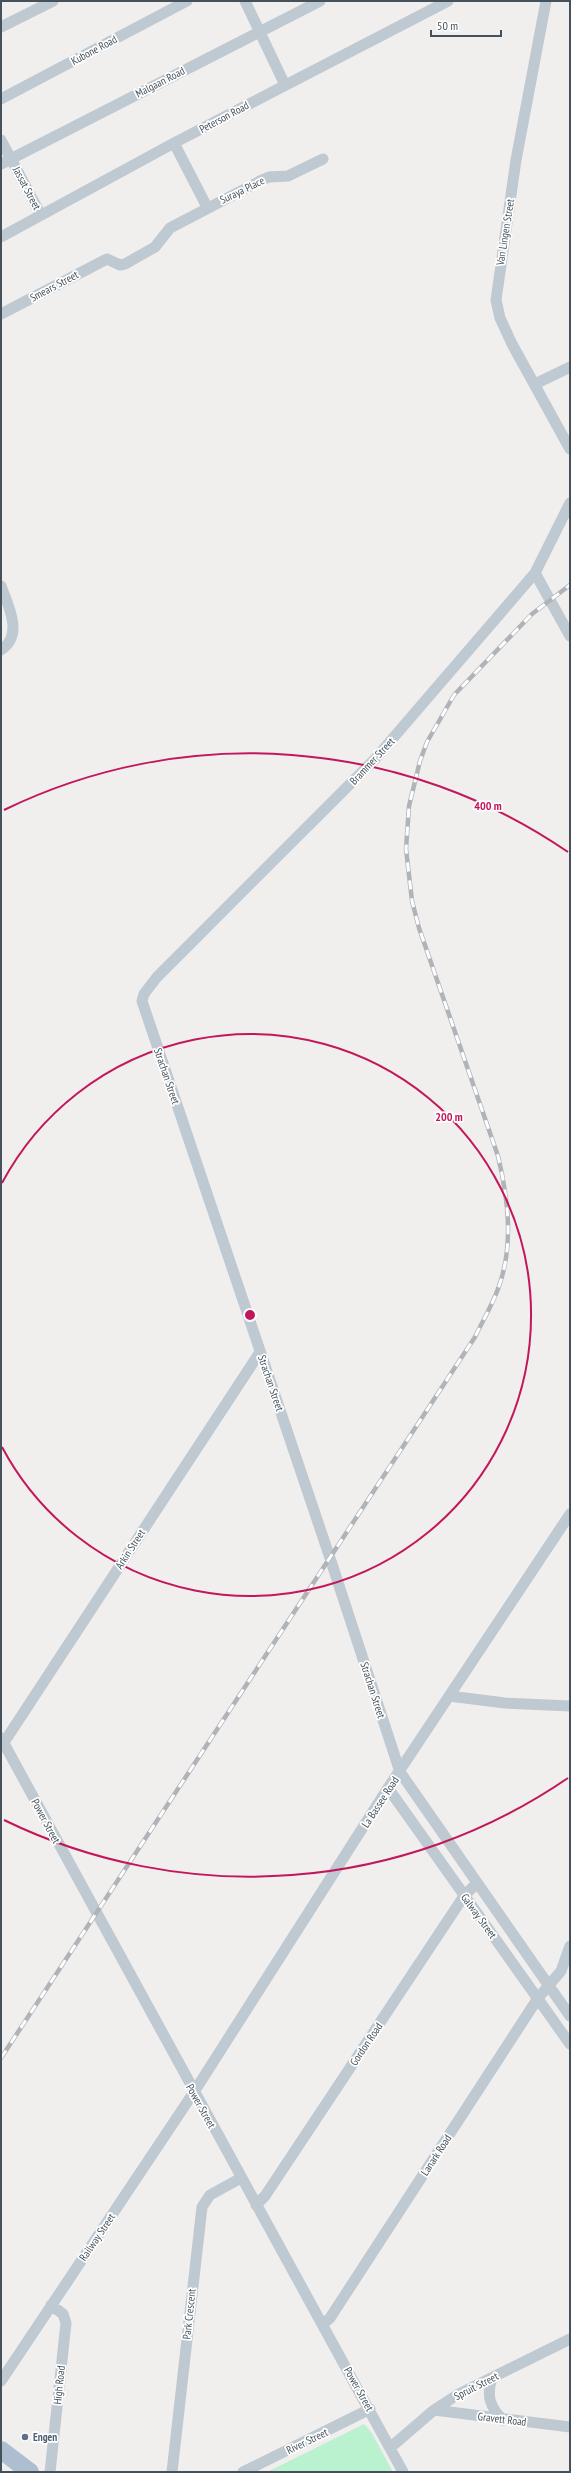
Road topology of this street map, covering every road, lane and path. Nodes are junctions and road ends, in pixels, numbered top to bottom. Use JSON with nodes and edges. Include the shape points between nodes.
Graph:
{"nodes":[{"id":1,"x":52,"y":1,"type":"edge"},
{"id":2,"x":187,"y":1,"type":"edge"},
{"id":3,"x":245,"y":1,"type":"edge"},
{"id":4,"x":320,"y":1,"type":"edge"},
{"id":5,"x":448,"y":1,"type":"edge"},
{"id":6,"x":546,"y":1,"type":"edge"},
{"id":7,"x":1,"y":27,"type":"edge"},
{"id":8,"x":260,"y":31,"type":"junction"},
{"id":9,"x":285,"y":85,"type":"junction"},
{"id":10,"x":1,"y":99,"type":"edge"},
{"id":11,"x":1,"y":140,"type":"edge"},
{"id":12,"x":174,"y":143,"type":"junction"},
{"id":13,"x":11,"y":159,"type":"junction"},
{"id":14,"x":323,"y":159,"type":"dead end"},
{"id":15,"x":1,"y":164,"type":"edge"},
{"id":16,"x":207,"y":207,"type":"junction"},
{"id":17,"x":41,"y":214,"type":"junction"},
{"id":18,"x":1,"y":237,"type":"edge"},
{"id":19,"x":107,"y":260,"type":"joint"},
{"id":20,"x":1,"y":314,"type":"edge"},
{"id":21,"x":570,"y":367,"type":"edge"},
{"id":22,"x":535,"y":384,"type":"junction"},
{"id":23,"x":570,"y":449,"type":"edge"},
{"id":24,"x":570,"y":503,"type":"edge"},
{"id":25,"x":535,"y":573,"type":"junction"},
{"id":26,"x":1,"y":586,"type":"edge"},
{"id":27,"x":570,"y":636,"type":"edge"},
{"id":28,"x":2,"y":649,"type":"edge"},
{"id":29,"x":144,"y":994,"type":"joint"},
{"id":30,"x":260,"y":1352,"type":"junction"},
{"id":31,"x":570,"y":1514,"type":"edge"},
{"id":32,"x":449,"y":1696,"type":"junction"},
{"id":33,"x":570,"y":1706,"type":"edge"},
{"id":34,"x":2,"y":1743,"type":"edge"},
{"id":35,"x":400,"y":1772,"type":"junction"},
{"id":36,"x":388,"y":1788,"type":"junction"},
{"id":37,"x":477,"y":1883,"type":"junction"},
{"id":38,"x":464,"y":1896,"type":"junction"},
{"id":39,"x":570,"y":1946,"type":"edge"},
{"id":40,"x":550,"y":1987,"type":"junction"},
{"id":41,"x":538,"y":1998,"type":"junction"},
{"id":42,"x":570,"y":2016,"type":"edge"},
{"id":43,"x":570,"y":2044,"type":"edge"},
{"id":44,"x":194,"y":2092,"type":"junction"},
{"id":45,"x":241,"y":2178,"type":"junction"},
{"id":46,"x":256,"y":2205,"type":"junction"},
{"id":47,"x":51,"y":2305,"type":"junction"},
{"id":48,"x":323,"y":2324,"type":"junction"},
{"id":49,"x":570,"y":2339,"type":"edge"},
{"id":50,"x":492,"y":2378,"type":"junction"},
{"id":51,"x":1,"y":2382,"type":"edge"},
{"id":52,"x":370,"y":2409,"type":"junction"},
{"id":53,"x":434,"y":2410,"type":"junction"},
{"id":54,"x":504,"y":2420,"type":"junction"},
{"id":55,"x":570,"y":2427,"type":"edge"},
{"id":56,"x":391,"y":2447,"type":"junction"},
{"id":57,"x":1,"y":2450,"type":"edge"},
{"id":58,"x":30,"y":2472,"type":"edge"},
{"id":59,"x":50,"y":2472,"type":"edge"},
{"id":60,"x":172,"y":2472,"type":"edge"},
{"id":61,"x":243,"y":2472,"type":"edge"},
{"id":62,"x":403,"y":2472,"type":"edge"}],
"edges":[{"from":1,"to":7,"type":"street"},
{"from":2,"to":10,"type":"street","name":"Kubone Road"},
{"from":3,"to":8,"type":"street"},
{"from":4,"to":8,"type":"street","name":"Malgaan Road"},
{"from":5,"to":9,"type":"street","name":"Peterson Road"},
{"from":6,"to":22,"type":"street","name":"Van Lingen Street","via":[[516,160],[496,296],[500,318]]},
{"from":8,"to":9,"type":"street"},
{"from":8,"to":13,"type":"street","name":"Malgaan Road"},
{"from":9,"to":12,"type":"street","name":"Peterson Road"},
{"from":11,"to":13,"type":"street","name":"Jassat Street"},
{"from":12,"to":16,"type":"street","name":"Suraya Place"},
{"from":12,"to":17,"type":"street","name":"Peterson Road"},
{"from":13,"to":15,"type":"street","name":"Malgaan Road"},
{"from":13,"to":17,"type":"street","name":"Jassat Street"},
{"from":14,"to":16,"type":"street","name":"Suraya Place","via":[[288,176],[269,177]]},
{"from":16,"to":19,"type":"street","name":"Suraya Place","via":[[170,228],[154,247],[125,264],[120,265]]},
{"from":17,"to":18,"type":"street","name":"Peterson Road"},
{"from":19,"to":20,"type":"street","name":"Smears Street"},
{"from":21,"to":22,"type":"street"},
{"from":22,"to":23,"type":"street","name":"Van Lingen Street"},
{"from":24,"to":25,"type":"street","name":"Brammer Street"},
{"from":25,"to":27,"type":"street"},
{"from":25,"to":29,"type":"street","name":"Brammer Street","via":[[375,760],[157,977]]},
{"from":26,"to":28,"type":"street","via":[[14,627],[11,637]]},
{"from":29,"to":30,"type":"street","name":"Strachan Street","via":[[145,1011]]},
{"from":30,"to":34,"type":"street","name":"Arkin Street"},
{"from":30,"to":35,"type":"street","name":"Strachan Street"},
{"from":31,"to":32,"type":"street","name":"La Bassee Road"},
{"from":32,"to":33,"type":"street","via":[[505,1703]]},
{"from":32,"to":35,"type":"street","name":"La Bassee Road"},
{"from":34,"to":44,"type":"street","name":"Power Street"},
{"from":35,"to":36,"type":"street","name":"La Bassee Road"},
{"from":35,"to":37,"type":"street","name":"Galway Street"},
{"from":36,"to":38,"type":"street","name":"Galway Street"},
{"from":36,"to":44,"type":"street","name":"La Bassee Road"},
{"from":37,"to":38,"type":"street","name":"Gordon Road"},
{"from":37,"to":40,"type":"street","name":"Galway Street"},
{"from":38,"to":41,"type":"street","name":"Galway Street"},
{"from":38,"to":46,"type":"street","name":"Gordon Road","via":[[265,2196]]},
{"from":39,"to":40,"type":"street","name":"Lanark Road","via":[[561,1972]]},
{"from":40,"to":41,"type":"street","name":"Lanark Road"},
{"from":40,"to":42,"type":"street","name":"Galway Street"},
{"from":41,"to":43,"type":"street","name":"Galway Street"},
{"from":41,"to":48,"type":"street","name":"Lanark Road","via":[[334,2311]]},
{"from":44,"to":45,"type":"street","name":"Power Street"},
{"from":44,"to":47,"type":"street","name":"Railway Street"},
{"from":45,"to":46,"type":"street","name":"Power Street"},
{"from":45,"to":60,"type":"street","name":"Park Crescent","via":[[210,2195],[202,2206]]},
{"from":46,"to":48,"type":"street","name":"Power Street"},
{"from":47,"to":51,"type":"street","name":"Railway Street"},
{"from":47,"to":59,"type":"street","name":"High Road","via":[[63,2314],[66,2323]]},
{"from":48,"to":52,"type":"street","name":"Power Street"},
{"from":49,"to":50,"type":"street","name":"Spruit Street"},
{"from":50,"to":53,"type":"street","name":"Spruit Street"},
{"from":50,"to":54,"type":"street","via":[[488,2390],[489,2400],[493,2410]]},
{"from":52,"to":56,"type":"street","name":"Power Street"},
{"from":52,"to":61,"type":"street","name":"River Street"},
{"from":53,"to":54,"type":"street","name":"Gravett Road"},
{"from":53,"to":56,"type":"street","name":"Spruit Street"},
{"from":54,"to":55,"type":"street","name":"Gravett Road"},
{"from":56,"to":62,"type":"street","name":"Power Street"},
{"from":57,"to":58,"type":"main road"}]}
